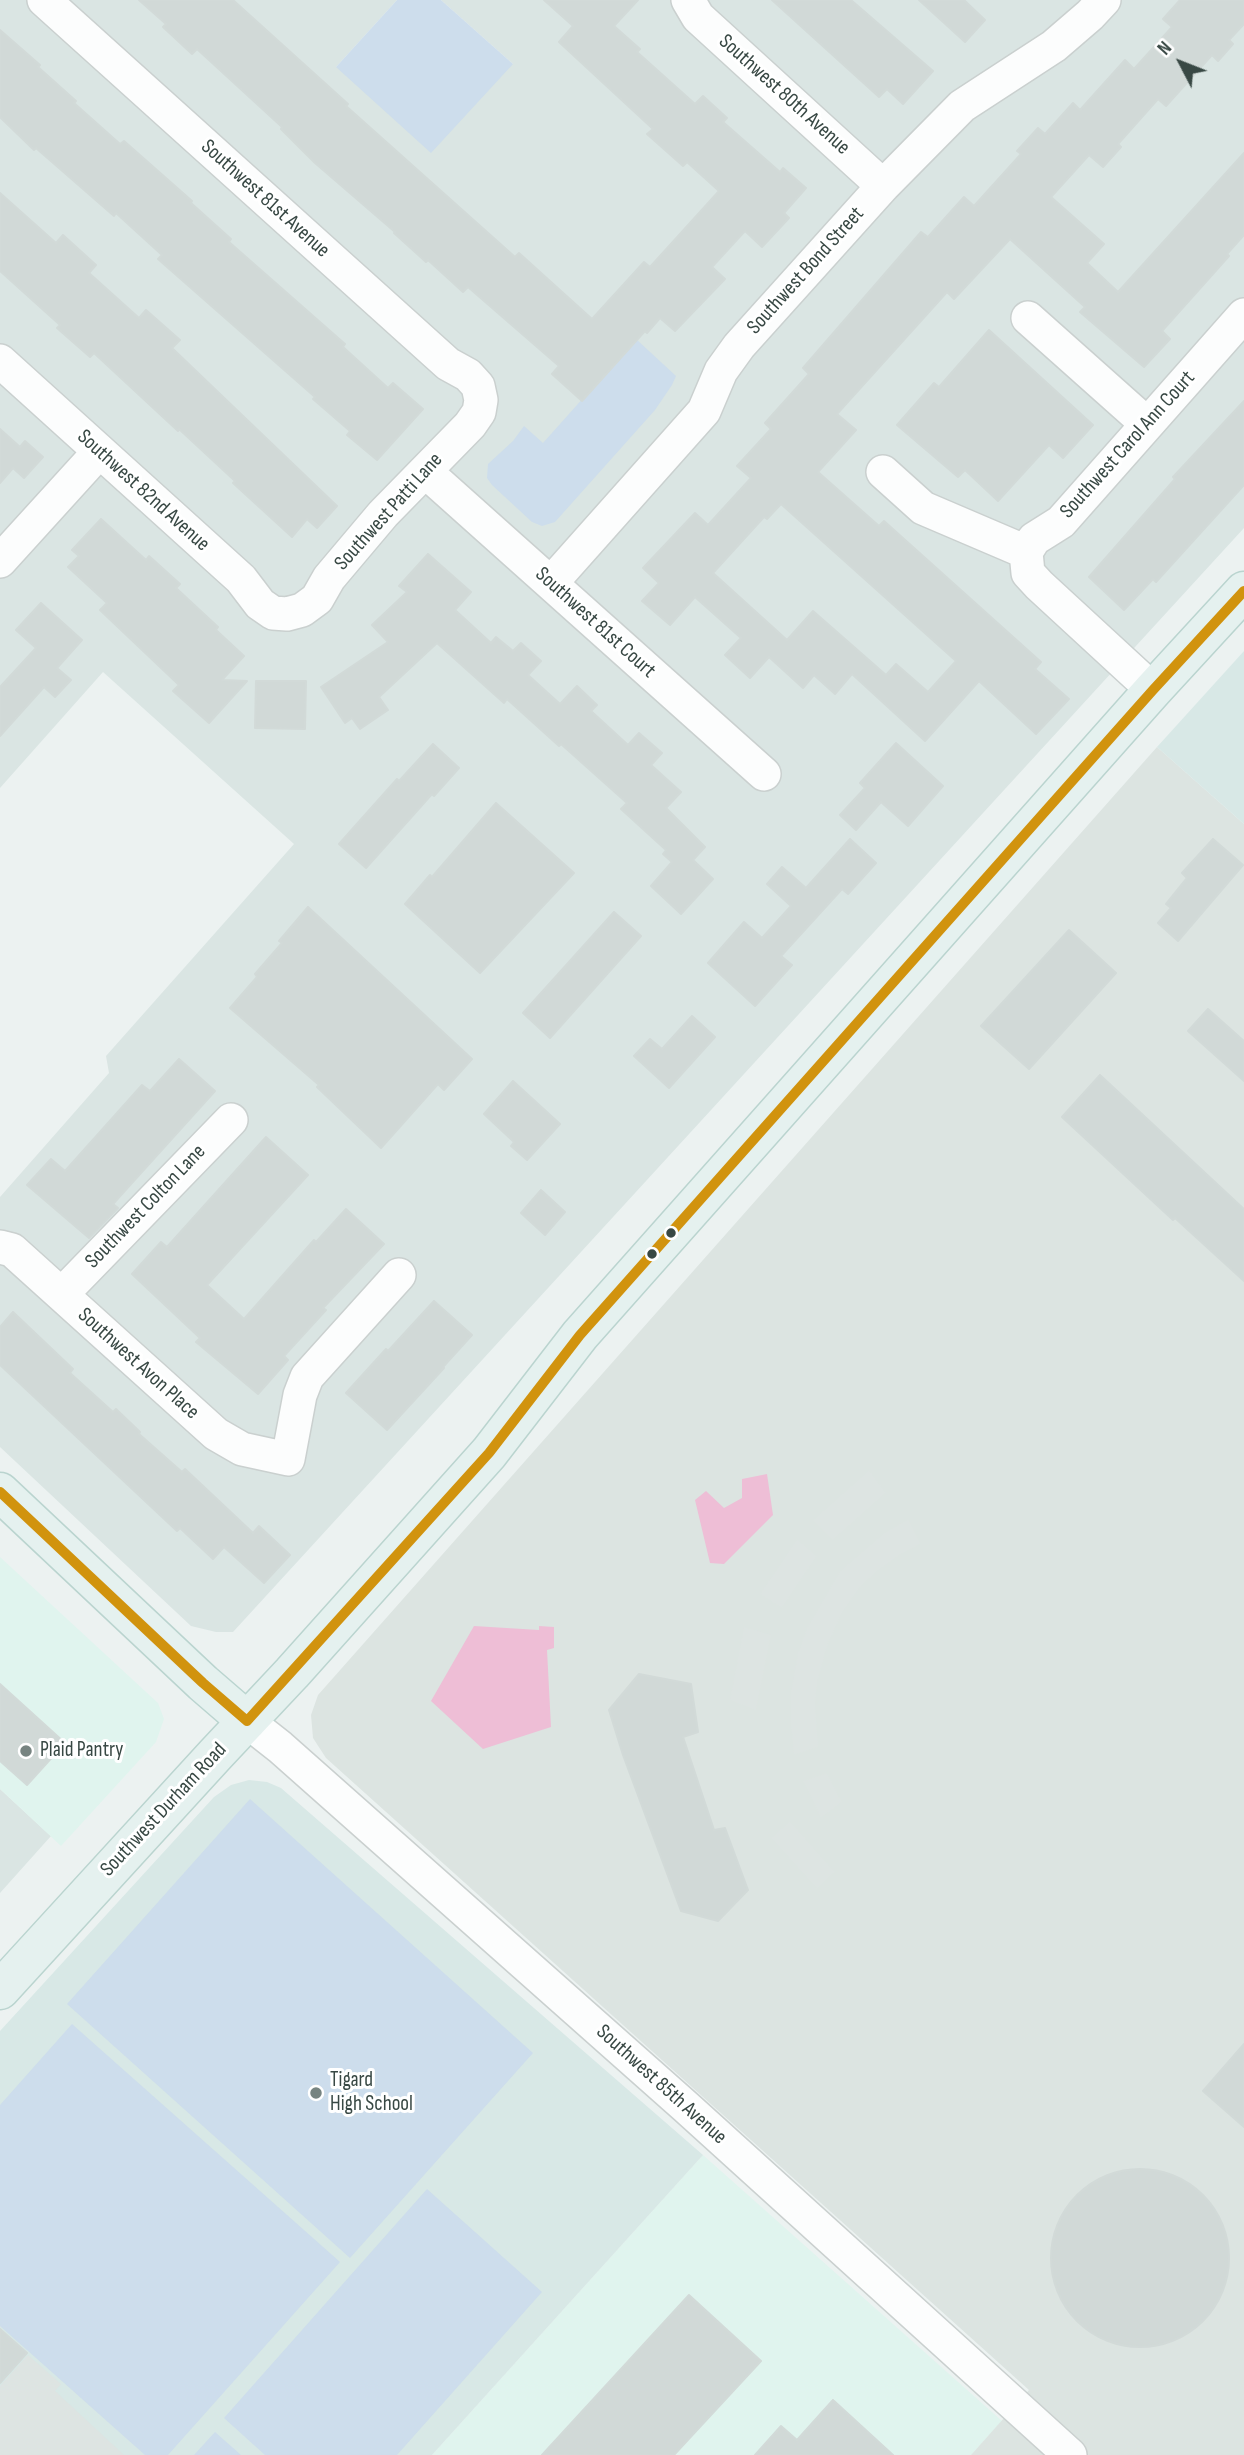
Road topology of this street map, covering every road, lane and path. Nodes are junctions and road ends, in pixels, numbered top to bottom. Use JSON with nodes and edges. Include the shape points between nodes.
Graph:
{"nodes":[{"id":1,"x":44,"y":0,"type":"edge"},
{"id":2,"x":688,"y":0,"type":"edge"},
{"id":3,"x":1104,"y":0,"type":"edge"},
{"id":4,"x":883,"y":186,"type":"junction"},
{"id":5,"x":1244,"y":316,"type":"edge"},
{"id":6,"x":1028,"y":318,"type":"dead end"},
{"id":7,"x":0,"y":362,"type":"edge"},
{"id":8,"x":481,"y":400,"type":"joint"},
{"id":9,"x":1147,"y":424,"type":"junction"},
{"id":10,"x":99,"y":452,"type":"junction"},
{"id":11,"x":426,"y":472,"type":"junction"},
{"id":12,"x":883,"y":472,"type":"dead end"},
{"id":13,"x":1026,"y":552,"type":"junction"},
{"id":14,"x":0,"y":561,"type":"edge"},
{"id":15,"x":551,"y":583,"type":"junction"},
{"id":16,"x":1244,"y":591,"type":"edge"},
{"id":17,"x":287,"y":614,"type":"joint"},
{"id":18,"x":1153,"y":690,"type":"junction"},
{"id":19,"x":764,"y":774,"type":"dead end"},
{"id":20,"x":230,"y":1120,"type":"dead end"},
{"id":21,"x":0,"y":1247,"type":"edge"},
{"id":22,"x":399,"y":1275,"type":"dead end"},
{"id":23,"x":62,"y":1294,"type":"junction"},
{"id":24,"x":0,"y":1492,"type":"edge"},
{"id":25,"x":247,"y":1721,"type":"junction"},
{"id":26,"x":0,"y":1990,"type":"edge"},
{"id":27,"x":1070,"y":2455,"type":"edge"}],
"edges":[{"from":1,"to":8,"type":"street","name":"Southwest 81st Avenue","via":[[448,364],[468,375],[478,386]]},
{"from":2,"to":4,"type":"street","name":"Southwest 80th Avenue","via":[[698,17]]},
{"from":3,"to":4,"type":"street","name":"Southwest Bond Street","via":[[1054,46],[962,106]]},
{"from":4,"to":15,"type":"street","name":"Southwest Bond Street","via":[[739,346],[721,371],[704,411]]},
{"from":5,"to":9,"type":"street","name":"Southwest Carol Ann Court"},
{"from":6,"to":9,"type":"street"},
{"from":7,"to":10,"type":"street","name":"Southwest 82nd Avenue"},
{"from":8,"to":11,"type":"street","name":"Southwest Patti Lane","via":[[470,425]]},
{"from":9,"to":13,"type":"street","name":"Southwest Carol Ann Court","via":[[1061,522],[1034,539]]},
{"from":10,"to":14,"type":"street"},
{"from":10,"to":17,"type":"street","name":"Southwest 82nd Avenue","via":[[241,579],[260,604],[273,613]]},
{"from":11,"to":15,"type":"street","name":"Southwest 81st Court"},
{"from":11,"to":17,"type":"street","name":"Southwest Patti Lane","via":[[383,514],[317,599]]},
{"from":12,"to":13,"type":"street","via":[[923,508]]},
{"from":13,"to":18,"type":"street","via":[[1028,573],[1039,585]]},
{"from":15,"to":19,"type":"street","name":"Southwest 81st Court"},
{"from":16,"to":18,"type":"main road","name":"Southwest Durham Road"},
{"from":18,"to":25,"type":"main road","name":"Southwest Durham Road","via":[[580,1335],[489,1453]]},
{"from":20,"to":23,"type":"street","name":"Southwest Colton Lane"},
{"from":21,"to":23,"type":"street","name":"Southwest Avon Place","via":[[12,1250]]},
{"from":22,"to":23,"type":"street","name":"Southwest Avon Place","via":[[307,1377],[288,1459],[242,1449],[216,1434]]},
{"from":24,"to":25,"type":"main road"},
{"from":25,"to":26,"type":"main road","name":"Southwest Durham Road"},
{"from":25,"to":27,"type":"street","name":"Southwest 85th Avenue","via":[[695,2115]]}]}
